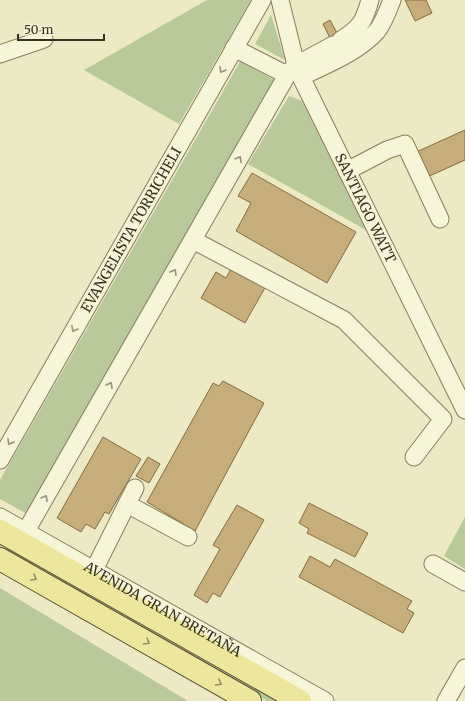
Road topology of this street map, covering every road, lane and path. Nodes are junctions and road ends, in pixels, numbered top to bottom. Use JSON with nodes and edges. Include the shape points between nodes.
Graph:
{"nodes":[{"id":1,"x":262,"y":0,"type":"edge"},
{"id":2,"x":280,"y":0,"type":"edge"},
{"id":3,"x":370,"y":0,"type":"edge"},
{"id":4,"x":392,"y":0,"type":"edge"},
{"id":5,"x":44,"y":39,"type":"dead end"},
{"id":6,"x":234,"y":48,"type":"junction"},
{"id":7,"x":0,"y":54,"type":"edge"},
{"id":8,"x":294,"y":72,"type":"junction"},
{"id":9,"x":347,"y":171,"type":"junction"},
{"id":10,"x":440,"y":219,"type":"dead end"},
{"id":11,"x":193,"y":240,"type":"junction"},
{"id":12,"x":465,"y":410,"type":"edge"},
{"id":13,"x":414,"y":457,"type":"dead end"},
{"id":14,"x":0,"y":460,"type":"edge"},
{"id":15,"x":135,"y":488,"type":"dead end"},
{"id":16,"x":127,"y":504,"type":"junction"},
{"id":17,"x":0,"y":517,"type":"edge"},
{"id":18,"x":0,"y":531,"type":"edge"},
{"id":19,"x":26,"y":532,"type":"junction"},
{"id":20,"x":188,"y":537,"type":"dead end"},
{"id":21,"x":0,"y":559,"type":"edge"},
{"id":22,"x":433,"y":564,"type":"dead end"},
{"id":23,"x":94,"y":570,"type":"junction"},
{"id":24,"x":465,"y":582,"type":"edge"},
{"id":25,"x":465,"y":668,"type":"edge"},
{"id":26,"x":250,"y":701,"type":"edge"},
{"id":27,"x":300,"y":701,"type":"edge"},
{"id":28,"x":325,"y":701,"type":"edge"},
{"id":29,"x":446,"y":701,"type":"edge"}],
"edges":[{"from":1,"to":6,"type":"street","name":"EVANGELISTA TORRICHELI"},
{"from":2,"to":8,"type":"street","name":"SANTIAGO WATT"},
{"from":3,"to":8,"type":"street","via":[[366,16],[360,26]]},
{"from":4,"to":8,"type":"street","via":[[378,30],[364,42],[347,54]]},
{"from":5,"to":7,"type":"street"},
{"from":6,"to":8,"type":"street"},
{"from":6,"to":14,"type":"street","name":"EVANGELISTA TORRICHELI","one_way":true},
{"from":8,"to":9,"type":"street","name":"SANTIAGO WATT"},
{"from":11,"to":8,"type":"street","one_way":true},
{"from":9,"to":10,"type":"street","via":[[387,150],[405,144]]},
{"from":9,"to":12,"type":"street","name":"SANTIAGO WATT"},
{"from":11,"to":13,"type":"street","via":[[344,320],[387,362],[443,419]]},
{"from":19,"to":11,"type":"street","one_way":true},
{"from":15,"to":16,"type":"street"},
{"from":16,"to":20,"type":"street"},
{"from":16,"to":23,"type":"street"},
{"from":17,"to":19,"type":"street","name":"AVENIDA GRAN BRETAÑA"},
{"from":18,"to":27,"type":"main road","name":"AVENIDA GRAN BRETAÑA"},
{"from":19,"to":23,"type":"street","name":"AVENIDA GRAN BRETAÑA"},
{"from":21,"to":26,"type":"main road","one_way":true},
{"from":22,"to":24,"type":"street"},
{"from":23,"to":28,"type":"street","name":"AVENIDA GRAN BRETAÑA"},
{"from":25,"to":29,"type":"street"}]}
